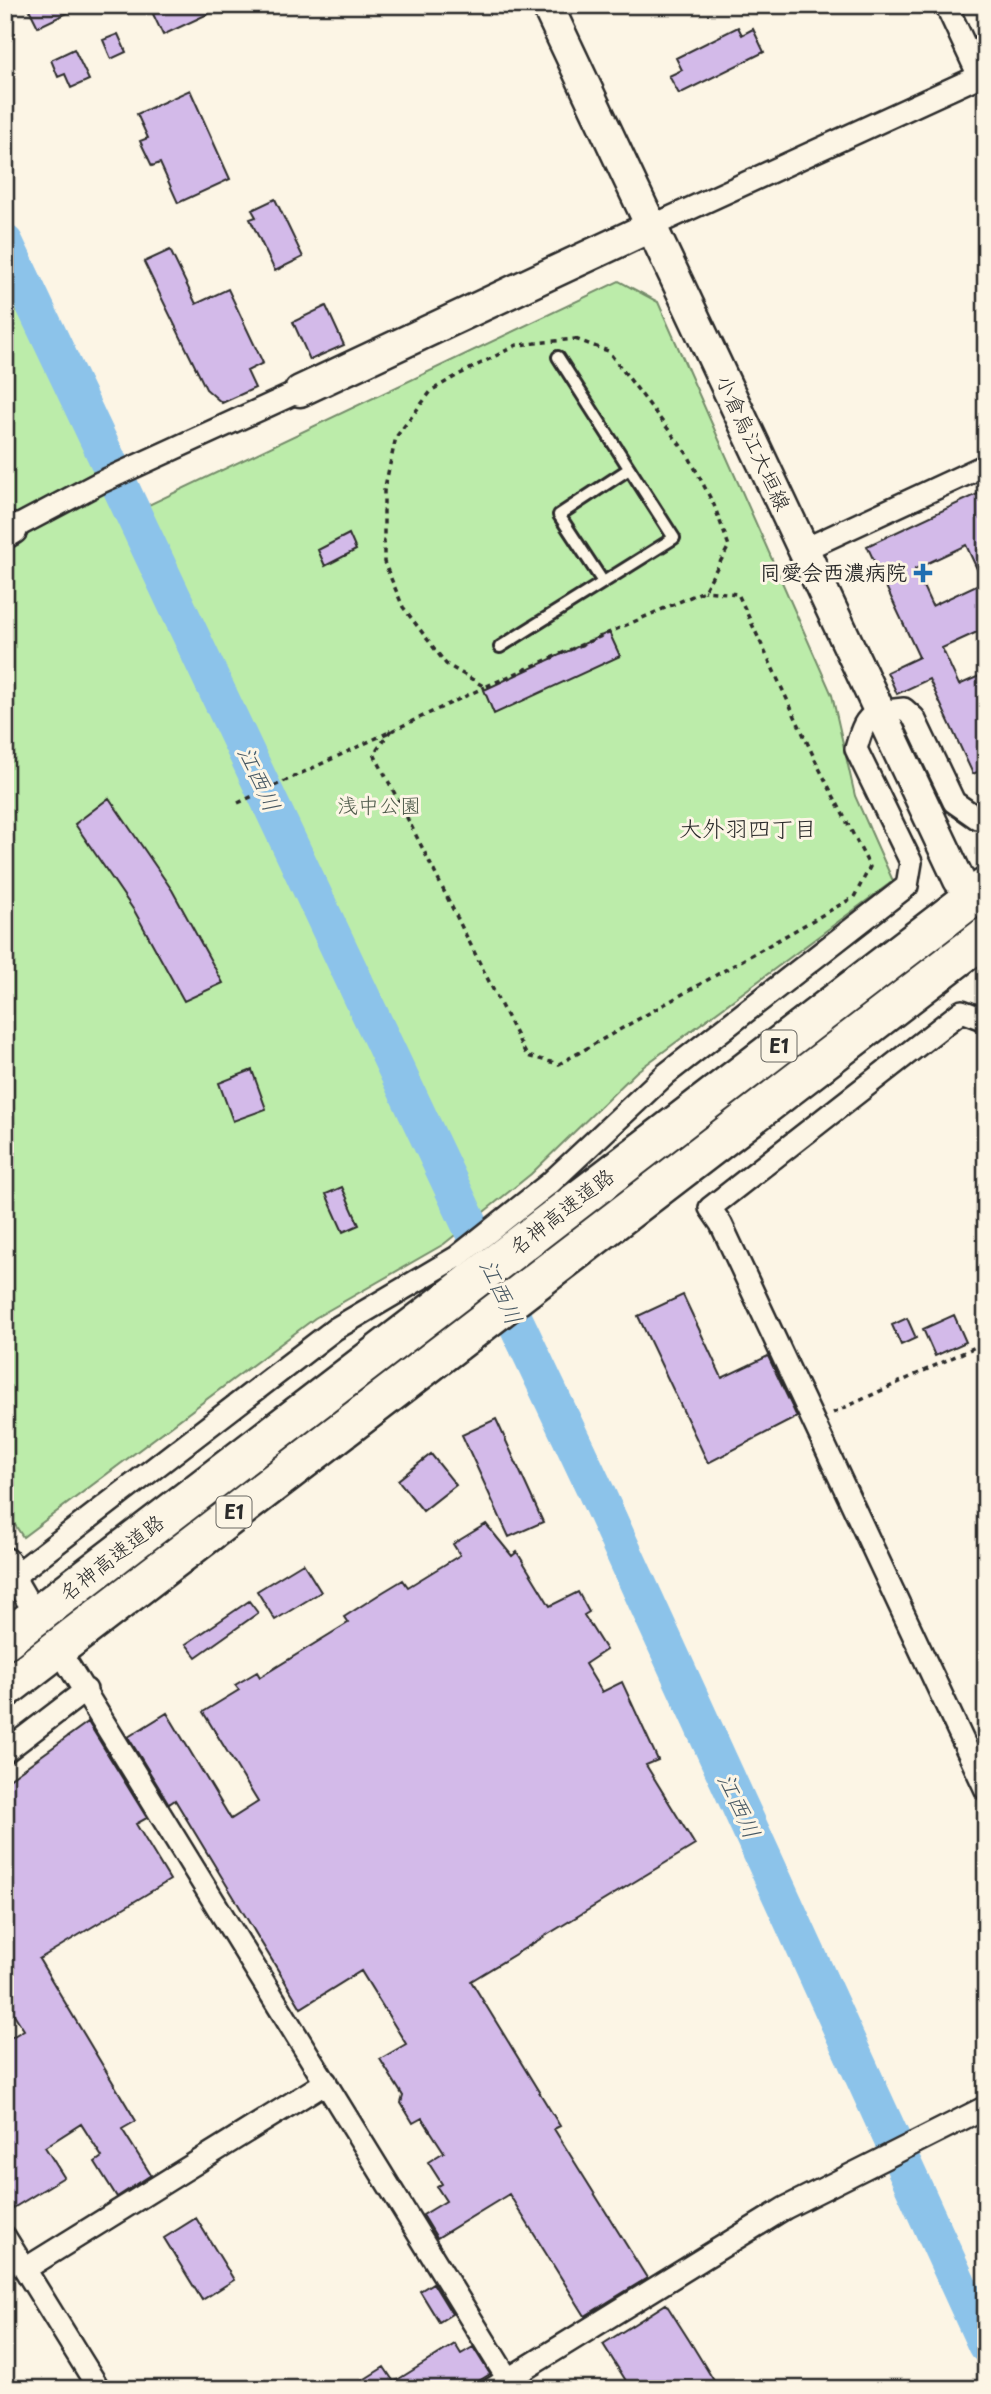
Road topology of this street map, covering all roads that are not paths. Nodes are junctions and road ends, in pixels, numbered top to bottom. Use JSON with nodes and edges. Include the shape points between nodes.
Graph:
{"nodes":[{"id":1,"x":547,"y":5,"type":"edge"},
{"id":2,"x":946,"y":5,"type":"edge"},
{"id":3,"x":982,"y":74,"type":"edge"},
{"id":4,"x":650,"y":227,"type":"junction"},
{"id":5,"x":558,"y":357,"type":"dead end"},
{"id":6,"x":300,"y":391,"type":"joint"},
{"id":7,"x":986,"y":465,"type":"edge"},
{"id":8,"x":629,"y":469,"type":"junction"},
{"id":9,"x":9,"y":531,"type":"edge"},
{"id":10,"x":803,"y":550,"type":"junction"},
{"id":11,"x":603,"y":582,"type":"junction"},
{"id":12,"x":500,"y":647,"type":"dead end"},
{"id":13,"x":878,"y":711,"type":"junction"},
{"id":14,"x":986,"y":817,"type":"edge"},
{"id":15,"x":972,"y":884,"type":"edge"},
{"id":16,"x":986,"y":936,"type":"edge"},
{"id":17,"x":986,"y":1020,"type":"edge"},
{"id":18,"x":562,"y":1193,"type":"junction"},
{"id":19,"x":13,"y":1581,"type":"edge"},
{"id":20,"x":5,"y":1640,"type":"edge"},
{"id":21,"x":69,"y":1666,"type":"dead end"},
{"id":22,"x":5,"y":1689,"type":"edge"},
{"id":23,"x":86,"y":1690,"type":"junction"},
{"id":24,"x":5,"y":1752,"type":"edge"},
{"id":25,"x":986,"y":1790,"type":"edge"},
{"id":26,"x":326,"y":2082,"type":"junction"},
{"id":27,"x":986,"y":2107,"type":"edge"},
{"id":28,"x":5,"y":2237,"type":"edge"},
{"id":29,"x":25,"y":2269,"type":"junction"},
{"id":30,"x":504,"y":2386,"type":"edge"},
{"id":31,"x":99,"y":2389,"type":"edge"}],
"edges":[{"from":1,"to":4,"type":"main road","name":"小倉烏江大垣線"},
{"from":2,"to":3,"type":"street"},
{"from":3,"to":4,"type":"street"},
{"from":4,"to":6,"type":"main road"},
{"from":4,"to":10,"type":"main road","name":"小倉烏江大垣線"},
{"from":5,"to":8,"type":"lane"},
{"from":6,"to":9,"type":"street","via":[[99,483]]},
{"from":7,"to":10,"type":"street"},
{"from":8,"to":11,"type":"lane","via":[[559,515]]},
{"from":8,"to":11,"type":"lane","via":[[674,538]]},
{"from":10,"to":13,"type":"main road","name":"小倉烏江大垣線"},
{"from":11,"to":12,"type":"lane"},
{"from":13,"to":14,"type":"street","via":[[904,709],[914,718],[954,802],[977,818]]},
{"from":13,"to":15,"type":"main road","name":"小倉烏江大垣線"},
{"from":13,"to":18,"type":"street","via":[[863,722],[856,749],[911,862],[907,886],[666,1074]]},
{"from":15,"to":18,"type":"highway","name":"名神高速道路","number":"E1"},
{"from":16,"to":22,"type":"highway","name":"名神高速道路","number":"E1"},
{"from":17,"to":25,"type":"street","via":[[962,1010],[710,1208]]},
{"from":18,"to":19,"type":"street","via":[[335,1329]]},
{"from":18,"to":20,"type":"highway","name":"名神高速道路","number":"E1","via":[[435,1310]]},
{"from":21,"to":23,"type":"street"},
{"from":23,"to":24,"type":"street"},
{"from":23,"to":26,"type":"street"},
{"from":26,"to":29,"type":"street"},
{"from":26,"to":30,"type":"street"},
{"from":27,"to":30,"type":"street","via":[[785,2208]]},
{"from":28,"to":29,"type":"street"},
{"from":29,"to":31,"type":"street"}]}
